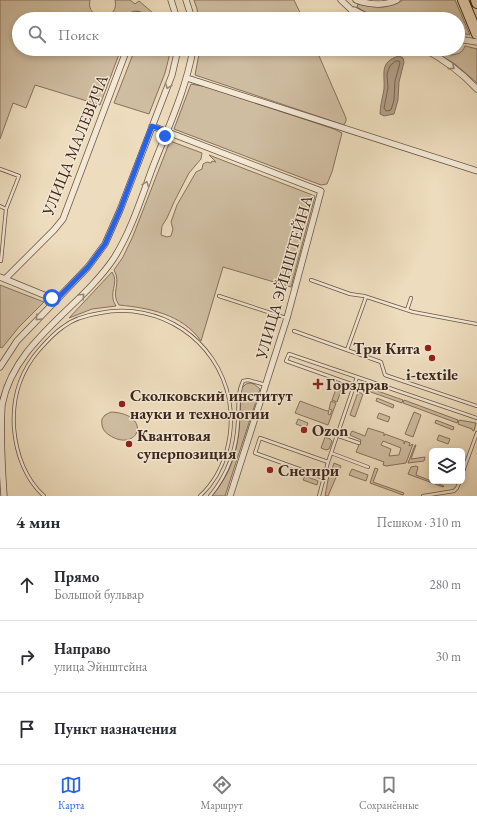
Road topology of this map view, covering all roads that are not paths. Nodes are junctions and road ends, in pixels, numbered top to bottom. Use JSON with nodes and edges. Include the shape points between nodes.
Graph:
{"nodes":[{"id":1,"x":171,"y":0,"type":"edge"},
{"id":2,"x":186,"y":0,"type":"edge"},
{"id":3,"x":341,"y":0,"type":"edge"},
{"id":4,"x":356,"y":0,"type":"edge"},
{"id":5,"x":397,"y":0,"type":"edge"},
{"id":6,"x":463,"y":0,"type":"edge"},
{"id":7,"x":476,"y":0,"type":"edge"},
{"id":8,"x":477,"y":3,"type":"edge"},
{"id":9,"x":348,"y":7,"type":"junction"},
{"id":10,"x":175,"y":12,"type":"edge"},
{"id":11,"x":190,"y":12,"type":"edge"},
{"id":12,"x":353,"y":12,"type":"edge"},
{"id":13,"x":358,"y":12,"type":"edge"},
{"id":14,"x":477,"y":34,"type":"edge"},
{"id":15,"x":465,"y":40,"type":"edge"},
{"id":16,"x":477,"y":42,"type":"edge"},
{"id":17,"x":124,"y":56,"type":"edge"},
{"id":18,"x":176,"y":56,"type":"edge"},
{"id":19,"x":192,"y":56,"type":"edge"},
{"id":20,"x":436,"y":56,"type":"edge"},
{"id":21,"x":187,"y":78,"type":"junction"},
{"id":22,"x":477,"y":89,"type":"edge"},
{"id":23,"x":152,"y":126,"type":"junction"},
{"id":24,"x":166,"y":131,"type":"junction"},
{"id":25,"x":0,"y":169,"type":"edge"},
{"id":26,"x":477,"y":171,"type":"edge"},
{"id":27,"x":0,"y":206,"type":"edge"},
{"id":28,"x":6,"y":209,"type":"junction"},
{"id":29,"x":1,"y":261,"type":"edge"},
{"id":30,"x":3,"y":278,"type":"edge"},
{"id":31,"x":311,"y":280,"type":"dead end"},
{"id":32,"x":219,"y":296,"type":"dead end"},
{"id":33,"x":366,"y":296,"type":"junction"},
{"id":34,"x":411,"y":298,"type":"dead end"},
{"id":35,"x":56,"y":300,"type":"junction"},
{"id":36,"x":407,"y":310,"type":"junction"},
{"id":37,"x":287,"y":318,"type":"junction"},
{"id":38,"x":477,"y":324,"type":"edge"},
{"id":39,"x":294,"y":331,"type":"dead end"},
{"id":40,"x":347,"y":350,"type":"junction"},
{"id":41,"x":0,"y":367,"type":"edge"},
{"id":42,"x":357,"y":377,"type":"junction"},
{"id":43,"x":266,"y":385,"type":"junction"},
{"id":44,"x":354,"y":386,"type":"junction"},
{"id":45,"x":477,"y":406,"type":"edge"},
{"id":46,"x":477,"y":418,"type":"edge"},
{"id":47,"x":232,"y":425,"type":"junction"},
{"id":48,"x":238,"y":426,"type":"junction"},
{"id":49,"x":324,"y":431,"type":"dead end"},
{"id":50,"x":477,"y":433,"type":"edge"},
{"id":51,"x":337,"y":436,"type":"junction"},
{"id":52,"x":359,"y":444,"type":"dead end"},
{"id":53,"x":331,"y":453,"type":"junction"},
{"id":54,"x":328,"y":462,"type":"junction"},
{"id":55,"x":465,"y":466,"type":"edge"},
{"id":56,"x":368,"y":467,"type":"dead end"},
{"id":57,"x":324,"y":478,"type":"junction"},
{"id":58,"x":459,"y":484,"type":"edge"},
{"id":59,"x":4,"y":496,"type":"edge"},
{"id":60,"x":44,"y":496,"type":"edge"},
{"id":61,"x":200,"y":496,"type":"edge"},
{"id":62,"x":210,"y":496,"type":"edge"},
{"id":63,"x":230,"y":496,"type":"edge"},
{"id":64,"x":319,"y":496,"type":"edge"},
{"id":65,"x":423,"y":496,"type":"edge"}],
"edges":[{"from":1,"to":10,"type":"street"},
{"from":2,"to":11,"type":"street"},
{"from":3,"to":9,"type":"street"},
{"from":4,"to":5,"type":"street","via":[[384,4]]},
{"from":6,"to":14,"type":"highway"},
{"from":7,"to":8,"type":"highway"},
{"from":9,"to":12,"type":"street"},
{"from":9,"to":13,"type":"street"},
{"from":15,"to":16,"type":"street"},
{"from":17,"to":30,"type":"street","name":"УЛИЦА МАЛЕВИЧА","via":[[63,218],[54,230]]},
{"from":18,"to":23,"type":"street","one_way":true,"via":[[172,75]]},
{"from":19,"to":21,"type":"street"},
{"from":20,"to":22,"type":"street","one_way":true},
{"from":21,"to":24,"type":"street"},
{"from":21,"to":26,"type":"street"},
{"from":23,"to":24,"type":"street","name":"УЛИЦА ЭЙНШТЕЙНА"},
{"from":23,"to":35,"type":"street","via":[[105,244],[88,267]]},
{"from":24,"to":37,"type":"street","name":"УЛИЦА ЭЙНШТЕЙНА","via":[[321,191]]},
{"from":59,"to":24,"type":"street","one_way":true,"via":[[1,415],[11,378],[32,346],[90,287],[114,258],[130,226]]},
{"from":25,"to":28,"type":"lane","via":[[18,176]]},
{"from":27,"to":28,"type":"lane"},
{"from":28,"to":29,"type":"lane"},
{"from":30,"to":35,"type":"street"},
{"from":31,"to":33,"type":"lane","via":[[350,294]]},
{"from":32,"to":37,"type":"lane"},
{"from":33,"to":36,"type":"lane"},
{"from":33,"to":40,"type":"lane"},
{"from":34,"to":36,"type":"lane"},
{"from":35,"to":41,"type":"street","one_way":true,"via":[[17,341]]},
{"from":36,"to":38,"type":"lane"},
{"from":37,"to":43,"type":"street","name":"УЛИЦА ЭЙНШТЕЙНА"},
{"from":39,"to":40,"type":"lane"},
{"from":40,"to":45,"type":"lane","via":[[381,362],[385,375]]},
{"from":42,"to":44,"type":"lane"},
{"from":42,"to":44,"type":"lane","via":[[289,354],[286,361]]},
{"from":42,"to":46,"type":"lane"},
{"from":43,"to":48,"type":"lane","via":[[243,381],[239,388]]},
{"from":43,"to":63,"type":"street","name":"УЛИЦА ЭЙНШТЕЙНА"},
{"from":44,"to":51,"type":"lane"},
{"from":47,"to":48,"type":"lane"},
{"from":47,"to":60,"type":"lane","via":[[227,392],[220,373],[206,350],[177,324],[146,313],[128,310],[108,311],[83,317],[63,327],[33,357],[24,372],[14,403],[14,436],[19,455],[30,480]]},
{"from":47,"to":61,"type":"lane","via":[[220,469]]},
{"from":48,"to":62,"type":"lane","via":[[230,464]]},
{"from":49,"to":51,"type":"lane"},
{"from":50,"to":55,"type":"lane"},
{"from":51,"to":52,"type":"lane"},
{"from":51,"to":53,"type":"lane"},
{"from":53,"to":54,"type":"lane"},
{"from":53,"to":56,"type":"lane"},
{"from":54,"to":57,"type":"lane"},
{"from":54,"to":57,"type":"lane","via":[[260,438],[255,453]]},
{"from":57,"to":64,"type":"lane"},
{"from":58,"to":65,"type":"lane","via":[[454,491]]}]}
